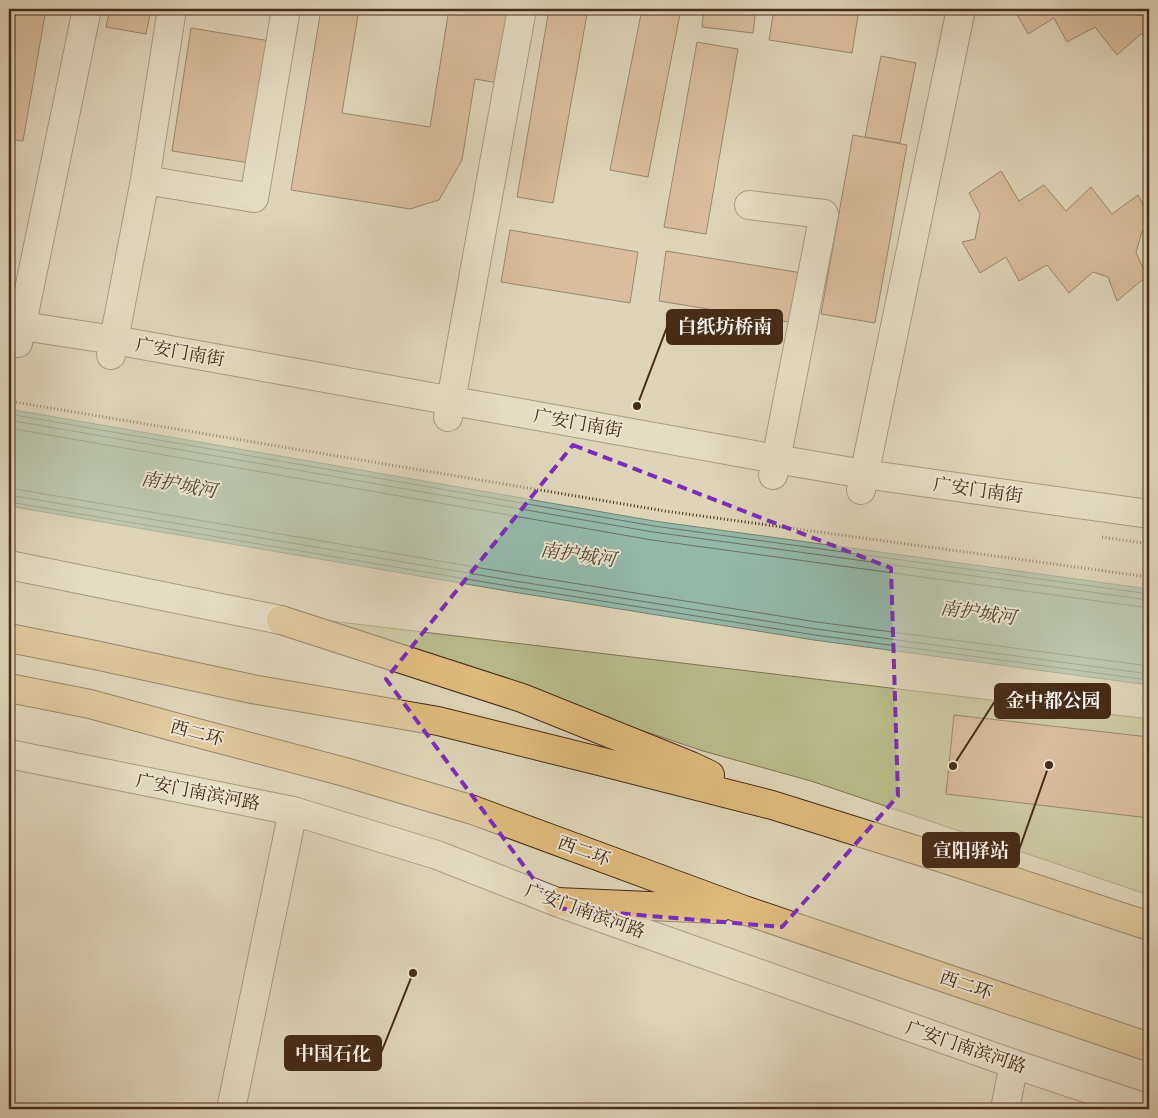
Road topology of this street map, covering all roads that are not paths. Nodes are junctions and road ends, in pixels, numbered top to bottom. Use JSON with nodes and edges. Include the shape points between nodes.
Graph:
{"nodes":[{"id":1,"x":87,"y":9,"type":"edge"},
{"id":2,"x":172,"y":9,"type":"edge"},
{"id":3,"x":286,"y":9,"type":"edge"},
{"id":4,"x":522,"y":9,"type":"edge"},
{"id":5,"x":961,"y":9,"type":"edge"},
{"id":6,"x":145,"y":180,"type":"junction"},
{"id":7,"x":749,"y":205,"type":"dead end"},
{"id":8,"x":14,"y":334,"type":"edge"},
{"id":9,"x":112,"y":347,"type":"junction"},
{"id":10,"x":450,"y":408,"type":"junction"},
{"id":11,"x":774,"y":467,"type":"junction"},
{"id":12,"x":863,"y":482,"type":"junction"},
{"id":13,"x":1149,"y":514,"type":"edge"},
{"id":14,"x":1149,"y":531,"type":"edge"},
{"id":15,"x":9,"y":565,"type":"edge"},
{"id":16,"x":281,"y":620,"type":"joint"},
{"id":17,"x":9,"y":638,"type":"edge"},
{"id":18,"x":9,"y":688,"type":"edge"},
{"id":19,"x":9,"y":754,"type":"edge"},
{"id":20,"x":772,"y":805,"type":"junction"},
{"id":21,"x":293,"y":811,"type":"junction"},
{"id":22,"x":557,"y":902,"type":"junction"},
{"id":23,"x":744,"y":910,"type":"junction"},
{"id":24,"x":1149,"y":926,"type":"edge"},
{"id":25,"x":1149,"y":1047,"type":"edge"},
{"id":26,"x":1014,"y":1064,"type":"junction"},
{"id":27,"x":1149,"y":1108,"type":"edge"},
{"id":28,"x":231,"y":1109,"type":"edge"},
{"id":29,"x":1005,"y":1109,"type":"edge"}],
"edges":[{"from":1,"to":8,"type":"street"},
{"from":2,"to":6,"type":"street"},
{"from":3,"to":6,"type":"street","via":[[254,198]]},
{"from":4,"to":10,"type":"street"},
{"from":5,"to":12,"type":"street"},
{"from":6,"to":9,"type":"street"},
{"from":7,"to":11,"type":"street","via":[[824,214]]},
{"from":8,"to":9,"type":"street","name":"广安门南街"},
{"from":9,"to":10,"type":"street","name":"广安门南街"},
{"from":10,"to":11,"type":"street","name":"广安门南街"},
{"from":11,"to":12,"type":"street","name":"广安门南街"},
{"from":12,"to":13,"type":"street","name":"广安门南街"},
{"from":12,"to":14,"type":"street","name":"广安门南街","via":[[1037,516]]},
{"from":15,"to":16,"type":"street"},
{"from":16,"to":20,"type":"highway","via":[[522,698],[691,766]]},
{"from":17,"to":20,"type":"highway","via":[[252,689],[438,721]]},
{"from":18,"to":23,"type":"highway","name":"西二环","via":[[90,704],[474,810]]},
{"from":19,"to":21,"type":"street","name":"广安门南滨河路"},
{"from":20,"to":24,"type":"highway"},
{"from":21,"to":22,"type":"street","name":"广安门南滨河路","via":[[437,855]]},
{"from":21,"to":28,"type":"street"},
{"from":22,"to":23,"type":"highway"},
{"from":22,"to":26,"type":"street","name":"广安门南滨河路"},
{"from":23,"to":25,"type":"highway","name":"西二环"},
{"from":26,"to":27,"type":"street","name":"广安门南滨河路"},
{"from":26,"to":29,"type":"street"}]}
